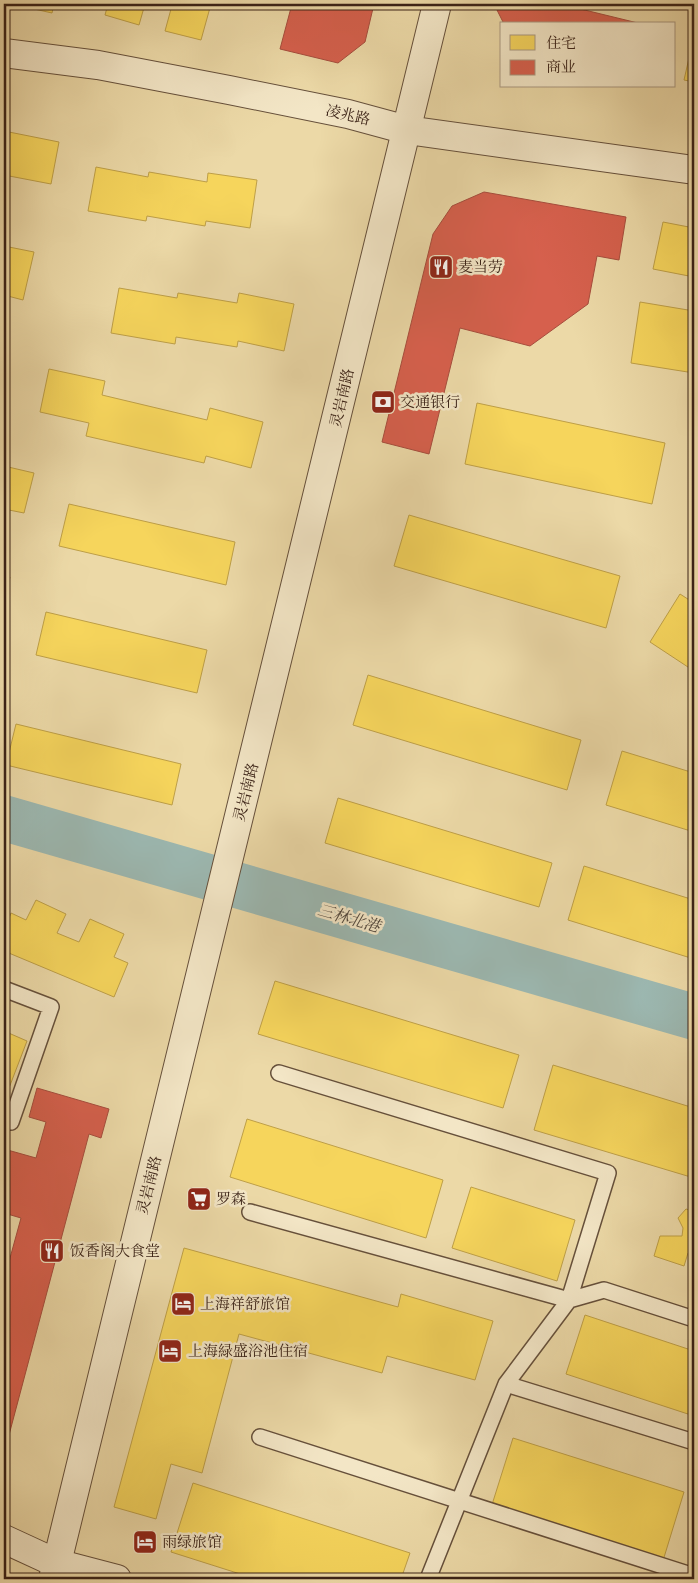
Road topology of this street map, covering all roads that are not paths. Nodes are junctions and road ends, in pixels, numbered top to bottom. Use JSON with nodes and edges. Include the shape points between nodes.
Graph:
{"nodes":[{"id":1,"x":437,"y":4,"type":"edge"},
{"id":2,"x":4,"y":53,"type":"edge"},
{"id":3,"x":407,"y":130,"type":"junction"},
{"id":4,"x":694,"y":170,"type":"edge"},
{"id":5,"x":4,"y":989,"type":"edge"},
{"id":6,"x":279,"y":1073,"type":"dead end"},
{"id":7,"x":4,"y":1120,"type":"edge"},
{"id":8,"x":250,"y":1212,"type":"dead end"},
{"id":9,"x":569,"y":1300,"type":"junction"},
{"id":10,"x":694,"y":1319,"type":"edge"},
{"id":11,"x":506,"y":1384,"type":"junction"},
{"id":12,"x":260,"y":1437,"type":"dead end"},
{"id":13,"x":694,"y":1442,"type":"edge"},
{"id":14,"x":460,"y":1501,"type":"junction"},
{"id":15,"x":4,"y":1539,"type":"edge"},
{"id":16,"x":54,"y":1571,"type":"edge"},
{"id":17,"x":694,"y":1576,"type":"edge"},
{"id":18,"x":117,"y":1579,"type":"edge"},
{"id":19,"x":428,"y":1579,"type":"edge"}],
"edges":[{"from":1,"to":3,"type":"street","name":"灵岩南路"},
{"from":2,"to":3,"type":"street","name":"凌兆路","via":[[98,65],[219,88],[348,114]]},
{"from":3,"to":4,"type":"street","name":"凌兆路"},
{"from":3,"to":16,"type":"street","name":"灵岩南路"},
{"from":5,"to":7,"type":"lane","via":[[51,1007],[11,1122]]},
{"from":6,"to":9,"type":"lane","via":[[608,1173]]},
{"from":8,"to":9,"type":"lane"},
{"from":9,"to":10,"type":"lane","via":[[604,1290]]},
{"from":9,"to":11,"type":"lane"},
{"from":11,"to":13,"type":"lane"},
{"from":11,"to":14,"type":"lane"},
{"from":12,"to":14,"type":"lane"},
{"from":14,"to":17,"type":"lane"},
{"from":14,"to":19,"type":"lane"},
{"from":15,"to":16,"type":"street"},
{"from":16,"to":18,"type":"street"}]}
